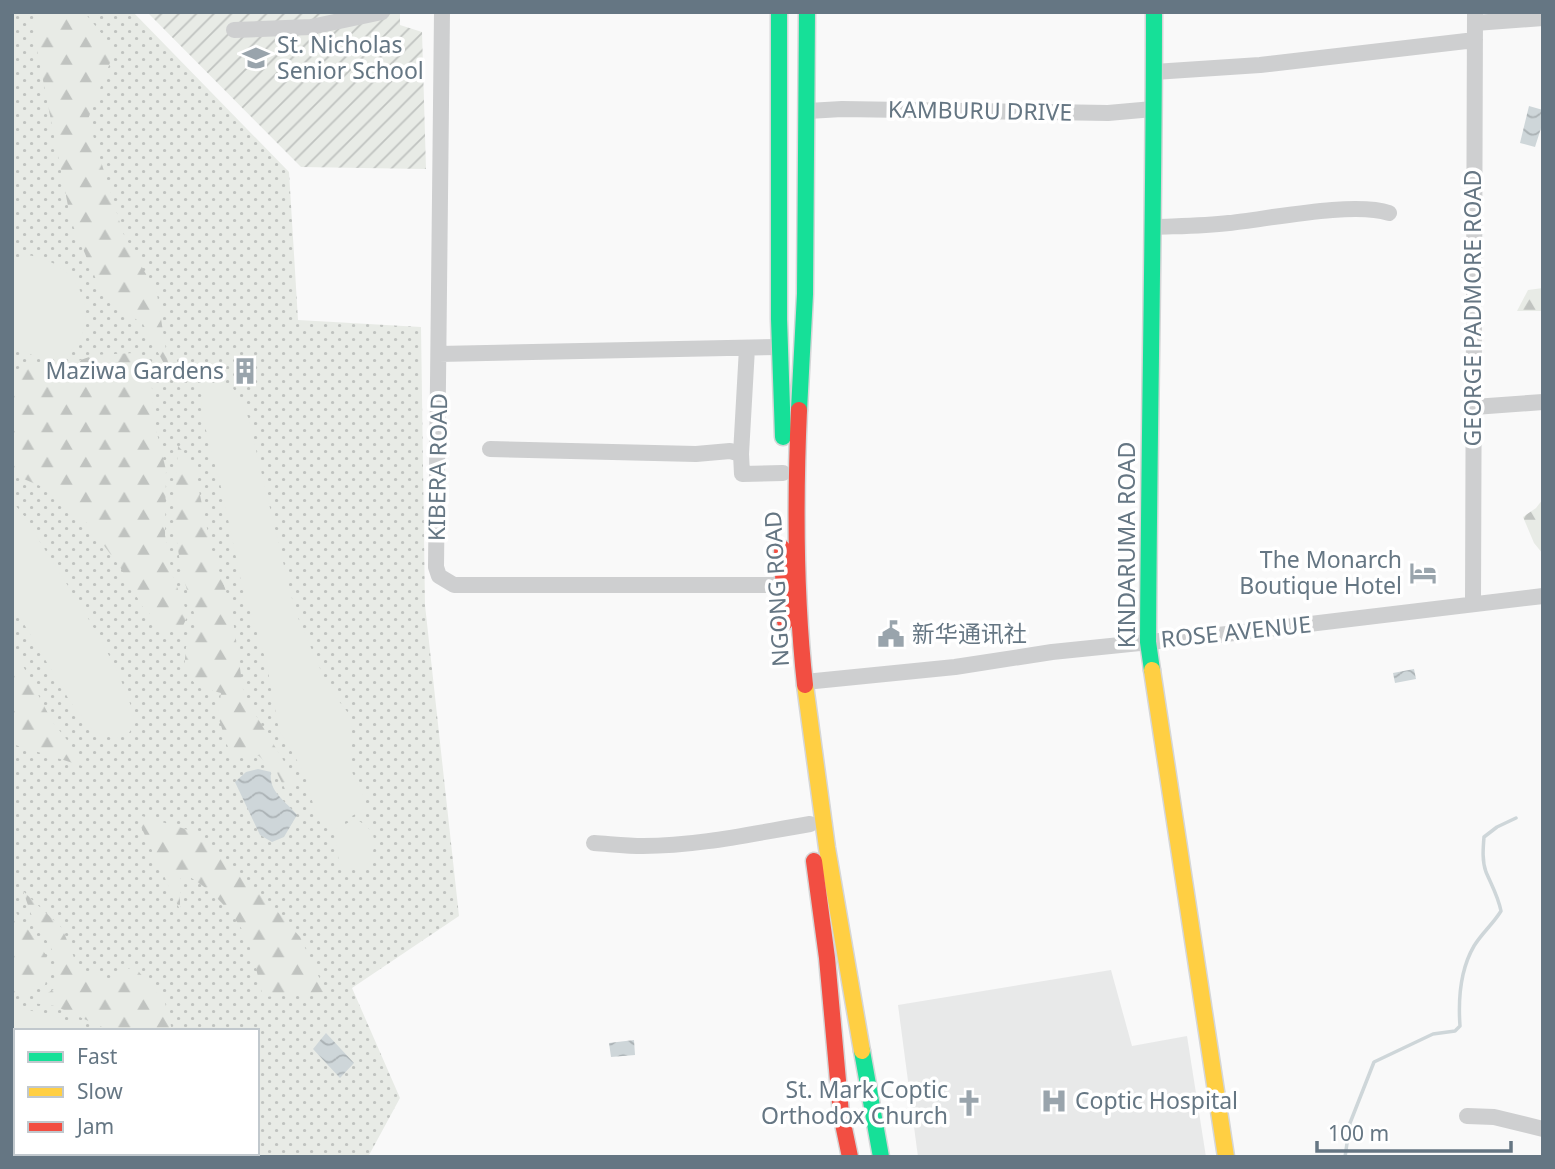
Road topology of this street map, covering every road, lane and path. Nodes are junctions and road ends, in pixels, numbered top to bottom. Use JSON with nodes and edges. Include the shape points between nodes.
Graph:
{"nodes":[{"id":1,"x":382,"y":12,"type":"edge"},
{"id":2,"x":442,"y":12,"type":"edge"},
{"id":3,"x":779,"y":12,"type":"edge"},
{"id":4,"x":807,"y":12,"type":"edge"},
{"id":5,"x":1154,"y":12,"type":"edge"},
{"id":6,"x":1543,"y":18,"type":"edge"},
{"id":7,"x":1475,"y":25,"type":"edge"},
{"id":8,"x":234,"y":30,"type":"dead end"},
{"id":9,"x":1154,"y":72,"type":"junction"},
{"id":10,"x":1153,"y":109,"type":"junction"},
{"id":11,"x":808,"y":111,"type":"junction"},
{"id":12,"x":779,"y":187,"type":"junction"},
{"id":13,"x":808,"y":190,"type":"junction"},
{"id":14,"x":1389,"y":213,"type":"dead end"},
{"id":15,"x":1154,"y":227,"type":"junction"},
{"id":16,"x":780,"y":347,"type":"junction"},
{"id":17,"x":747,"y":348,"type":"junction"},
{"id":18,"x":439,"y":354,"type":"junction"},
{"id":19,"x":1543,"y":402,"type":"edge"},
{"id":20,"x":1474,"y":407,"type":"junction"},
{"id":21,"x":490,"y":449,"type":"dead end"},
{"id":22,"x":741,"y":454,"type":"junction"},
{"id":23,"x":783,"y":474,"type":"junction"},
{"id":24,"x":782,"y":585,"type":"junction"},
{"id":25,"x":1543,"y":596,"type":"edge"},
{"id":26,"x":1473,"y":603,"type":"junction"},
{"id":27,"x":1148,"y":642,"type":"junction"},
{"id":28,"x":805,"y":682,"type":"junction"},
{"id":29,"x":810,"y":824,"type":"junction"},
{"id":30,"x":594,"y":843,"type":"dead end"},
{"id":31,"x":1467,"y":1116,"type":"dead end"},
{"id":32,"x":876,"y":1127,"type":"junction"},
{"id":33,"x":1543,"y":1129,"type":"edge"},
{"id":34,"x":848,"y":1149,"type":"edge"},
{"id":35,"x":881,"y":1157,"type":"edge"},
{"id":36,"x":1226,"y":1157,"type":"edge"}],
"edges":[{"from":1,"to":8,"type":"street","via":[[312,27]]},
{"from":2,"to":18,"type":"street","name":"KIBERA ROAD"},
{"from":3,"to":12,"type":"main road","name":"NGONG ROAD"},
{"from":4,"to":11,"type":"main road","name":"NGONG ROAD"},
{"from":5,"to":9,"type":"main road","name":"KINDARUMA ROAD"},
{"from":6,"to":7,"type":"street"},
{"from":7,"to":9,"type":"street","via":[[1260,65]]},
{"from":7,"to":20,"type":"street","name":"GEORGE PADMORE ROAD"},
{"from":9,"to":10,"type":"main road","name":"KINDARUMA ROAD"},
{"from":10,"to":11,"type":"street","name":"KAMBURU DRIVE","via":[[1108,113]]},
{"from":10,"to":15,"type":"main road","name":"KINDARUMA ROAD"},
{"from":11,"to":13,"type":"main road","name":"NGONG ROAD"},
{"from":12,"to":13,"type":"main road","via":[[790,204],[805,199]]},
{"from":12,"to":16,"type":"main road","name":"NGONG ROAD"},
{"from":13,"to":28,"type":"main road","name":"NGONG ROAD","via":[[796,480]]},
{"from":14,"to":15,"type":"street","via":[[1334,211]]},
{"from":15,"to":27,"type":"main road","name":"KINDARUMA ROAD"},
{"from":16,"to":17,"type":"street"},
{"from":16,"to":23,"type":"main road","name":"NGONG ROAD"},
{"from":17,"to":18,"type":"street"},
{"from":17,"to":22,"type":"street"},
{"from":18,"to":24,"type":"street","name":"KIBERA ROAD","via":[[436,567],[449,584]]},
{"from":19,"to":20,"type":"street"},
{"from":20,"to":26,"type":"street","name":"GEORGE PADMORE ROAD"},
{"from":21,"to":22,"type":"street"},
{"from":22,"to":23,"type":"street","via":[[742,474]]},
{"from":23,"to":24,"type":"main road","name":"NGONG ROAD"},
{"from":24,"to":29,"type":"main road","name":"NGONG ROAD","via":[[790,688]]},
{"from":25,"to":26,"type":"street","name":"ROSE AVENUE"},
{"from":26,"to":27,"type":"street","name":"ROSE AVENUE"},
{"from":27,"to":28,"type":"street","name":"ROSE AVENUE"},
{"from":27,"to":36,"type":"main road","name":"KINDARUMA ROAD"},
{"from":28,"to":32,"type":"main road","name":"NGONG ROAD","via":[[827,848]]},
{"from":29,"to":30,"type":"street","via":[[668,845]]},
{"from":29,"to":34,"type":"main road","name":"NGONG ROAD"},
{"from":31,"to":33,"type":"street","via":[[1494,1117]]},
{"from":32,"to":34,"type":"main road","via":[[869,1120],[858,1121]]},
{"from":32,"to":35,"type":"main road","name":"NGONG ROAD"}]}
